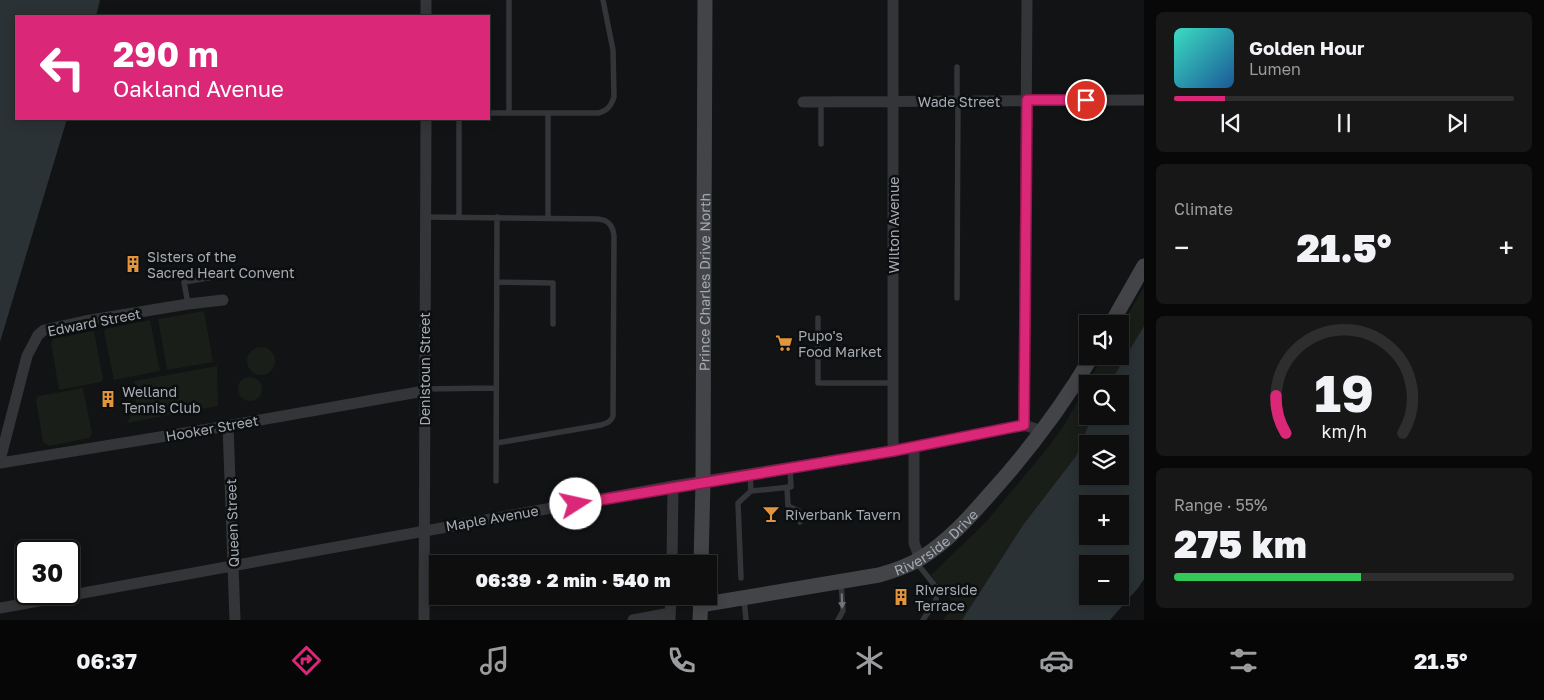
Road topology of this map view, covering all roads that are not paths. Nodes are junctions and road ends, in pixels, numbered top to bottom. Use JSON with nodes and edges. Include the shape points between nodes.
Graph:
{"nodes":[{"id":1,"x":426,"y":0,"type":"edge"},
{"id":2,"x":509,"y":0,"type":"edge"},
{"id":3,"x":603,"y":0,"type":"edge"},
{"id":4,"x":705,"y":0,"type":"edge"},
{"id":5,"x":893,"y":0,"type":"edge"},
{"id":6,"x":1027,"y":0,"type":"edge"},
{"id":7,"x":426,"y":15,"type":"edge"},
{"id":8,"x":957,"y":67,"type":"dead end"},
{"id":9,"x":1027,"y":100,"type":"junction"},
{"id":10,"x":1144,"y":100,"type":"edge"},
{"id":11,"x":893,"y":101,"type":"junction"},
{"id":12,"x":957,"y":101,"type":"junction"},
{"id":13,"x":804,"y":102,"type":"dead end"},
{"id":14,"x":821,"y":102,"type":"junction"},
{"id":15,"x":490,"y":113,"type":"edge"},
{"id":16,"x":509,"y":113,"type":"junction"},
{"id":17,"x":548,"y":114,"type":"junction"},
{"id":18,"x":426,"y":120,"type":"edge"},
{"id":19,"x":459,"y":120,"type":"edge"},
{"id":20,"x":821,"y":144,"type":"dead end"},
{"id":21,"x":425,"y":217,"type":"junction"},
{"id":22,"x":459,"y":217,"type":"junction"},
{"id":23,"x":496,"y":217,"type":"junction"},
{"id":24,"x":548,"y":217,"type":"junction"},
{"id":25,"x":1144,"y":266,"type":"edge"},
{"id":26,"x":232,"y":274,"type":"dead end"},
{"id":27,"x":497,"y":282,"type":"junction"},
{"id":28,"x":957,"y":298,"type":"dead end"},
{"id":29,"x":222,"y":300,"type":"dead end"},
{"id":30,"x":188,"y":304,"type":"junction"},
{"id":31,"x":1116,"y":315,"type":"edge"},
{"id":32,"x":818,"y":318,"type":"dead end"},
{"id":33,"x":553,"y":324,"type":"dead end"},
{"id":34,"x":1087,"y":365,"type":"edge"},
{"id":35,"x":893,"y":383,"type":"junction"},
{"id":36,"x":496,"y":388,"type":"junction"},
{"id":37,"x":424,"y":390,"type":"junction"},
{"id":38,"x":228,"y":425,"type":"junction"},
{"id":39,"x":1024,"y":425,"type":"junction"},
{"id":40,"x":1042,"y":431,"type":"junction"},
{"id":41,"x":497,"y":443,"type":"junction"},
{"id":42,"x":914,"y":447,"type":"junction"},
{"id":43,"x":893,"y":451,"type":"junction"},
{"id":44,"x":0,"y":462,"type":"edge"},
{"id":45,"x":790,"y":468,"type":"junction"},
{"id":46,"x":750,"y":474,"type":"junction"},
{"id":47,"x":496,"y":481,"type":"dead end"},
{"id":48,"x":704,"y":482,"type":"junction"},
{"id":49,"x":673,"y":486,"type":"junction"},
{"id":50,"x":787,"y":487,"type":"junction"},
{"id":51,"x":751,"y":491,"type":"junction"},
{"id":52,"x":800,"y":522,"type":"dead end"},
{"id":53,"x":424,"y":530,"type":"junction"},
{"id":54,"x":672,"y":555,"type":"edge"},
{"id":55,"x":701,"y":555,"type":"edge"},
{"id":56,"x":918,"y":560,"type":"junction"},
{"id":57,"x":233,"y":566,"type":"junction"},
{"id":58,"x":741,"y":578,"type":"dead end"},
{"id":59,"x":841,"y":582,"type":"junction"},
{"id":60,"x":744,"y":598,"type":"junction"},
{"id":61,"x":700,"y":607,"type":"edge"},
{"id":62,"x":0,"y":608,"type":"edge"},
{"id":63,"x":670,"y":617,"type":"edge"},
{"id":64,"x":235,"y":620,"type":"edge"},
{"id":65,"x":424,"y":620,"type":"edge"},
{"id":66,"x":633,"y":620,"type":"edge"},
{"id":67,"x":746,"y":620,"type":"edge"},
{"id":68,"x":838,"y":620,"type":"edge"},
{"id":69,"x":923,"y":620,"type":"edge"}],
"edges":[{"from":1,"to":7,"type":"street"},
{"from":2,"to":16,"type":"lane"},
{"from":3,"to":17,"type":"lane","via":[[614,50],[612,104],[599,113]]},
{"from":4,"to":48,"type":"main road","name":"Prince Charles Drive North"},
{"from":5,"to":11,"type":"street","name":"Wilton Avenue"},
{"from":6,"to":9,"type":"street"},
{"from":8,"to":12,"type":"lane"},
{"from":9,"to":10,"type":"street","name":"Wade Street"},
{"from":9,"to":12,"type":"street","name":"Wade Street"},
{"from":9,"to":39,"type":"street"},
{"from":11,"to":12,"type":"street","name":"Wade Street"},
{"from":11,"to":14,"type":"street","name":"Wade Street"},
{"from":11,"to":35,"type":"street","name":"Wilton Avenue"},
{"from":12,"to":28,"type":"lane"},
{"from":13,"to":14,"type":"street","name":"Wade Street"},
{"from":14,"to":20,"type":"lane"},
{"from":15,"to":16,"type":"lane"},
{"from":16,"to":17,"type":"lane"},
{"from":17,"to":24,"type":"lane"},
{"from":18,"to":21,"type":"street","name":"Denistoun Street"},
{"from":19,"to":22,"type":"lane"},
{"from":21,"to":22,"type":"lane"},
{"from":21,"to":37,"type":"street","name":"Denistoun Street"},
{"from":22,"to":23,"type":"lane"},
{"from":23,"to":24,"type":"lane"},
{"from":23,"to":27,"type":"lane"},
{"from":24,"to":41,"type":"lane","via":[[603,220],[612,228],[614,416],[601,425]]},
{"from":25,"to":31,"type":"main road"},
{"from":26,"to":30,"type":"lane","via":[[184,282]]},
{"from":27,"to":33,"type":"lane","via":[[553,283]]},
{"from":27,"to":36,"type":"lane"},
{"from":29,"to":30,"type":"street","name":"Edward Street"},
{"from":30,"to":44,"type":"street","name":"Edward Street","via":[[53,327],[38,335],[27,356]]},
{"from":32,"to":35,"type":"lane","via":[[818,383]]},
{"from":34,"to":40,"type":"main road","name":"Riverside Drive","via":[[1064,403]]},
{"from":35,"to":43,"type":"street","name":"Wilton Avenue"},
{"from":36,"to":37,"type":"lane"},
{"from":36,"to":41,"type":"lane"},
{"from":37,"to":38,"type":"street","name":"Hooker Street"},
{"from":37,"to":53,"type":"street","name":"Denistoun Street"},
{"from":38,"to":44,"type":"street","name":"Hooker Street"},
{"from":38,"to":57,"type":"street","name":"Queen Street"},
{"from":39,"to":40,"type":"street","name":"Maple Avenue"},
{"from":39,"to":42,"type":"street","name":"Maple Avenue"},
{"from":40,"to":56,"type":"main road","name":"Riverside Drive","via":[[968,518],[946,540]]},
{"from":41,"to":47,"type":"lane"},
{"from":42,"to":43,"type":"street","name":"Maple Avenue"},
{"from":42,"to":56,"type":"street","via":[[914,543]]},
{"from":43,"to":45,"type":"street","name":"Maple Avenue"},
{"from":45,"to":46,"type":"street","name":"Maple Avenue"},
{"from":45,"to":50,"type":"lane","via":[[791,486]]},
{"from":46,"to":48,"type":"street","name":"Maple Avenue"},
{"from":46,"to":51,"type":"lane"},
{"from":48,"to":49,"type":"street","name":"Maple Avenue"},
{"from":48,"to":55,"type":"main road","name":"Prince Charles Drive North"},
{"from":49,"to":53,"type":"street","name":"Maple Avenue"},
{"from":49,"to":54,"type":"street"},
{"from":50,"to":51,"type":"lane"},
{"from":50,"to":52,"type":"lane","via":[[788,506],[799,512]]},
{"from":51,"to":58,"type":"lane","via":[[738,503]]},
{"from":53,"to":57,"type":"street","name":"Maple Avenue"},
{"from":53,"to":65,"type":"street","name":"Denistoun Street"},
{"from":56,"to":59,"type":"main road","name":"Riverside Drive","via":[[879,575]]},
{"from":56,"to":69,"type":"lane","via":[[937,588],[936,600]]},
{"from":57,"to":62,"type":"street","name":"Maple Avenue"},
{"from":57,"to":64,"type":"street","name":"Queen Street"},
{"from":59,"to":60,"type":"main road","name":"Riverside Drive"},
{"from":59,"to":68,"type":"lane","one_way":true,"via":[[843,611]]},
{"from":60,"to":61,"type":"main road","name":"Riverside Drive"},
{"from":60,"to":67,"type":"lane"},
{"from":63,"to":66,"type":"street"}]}
